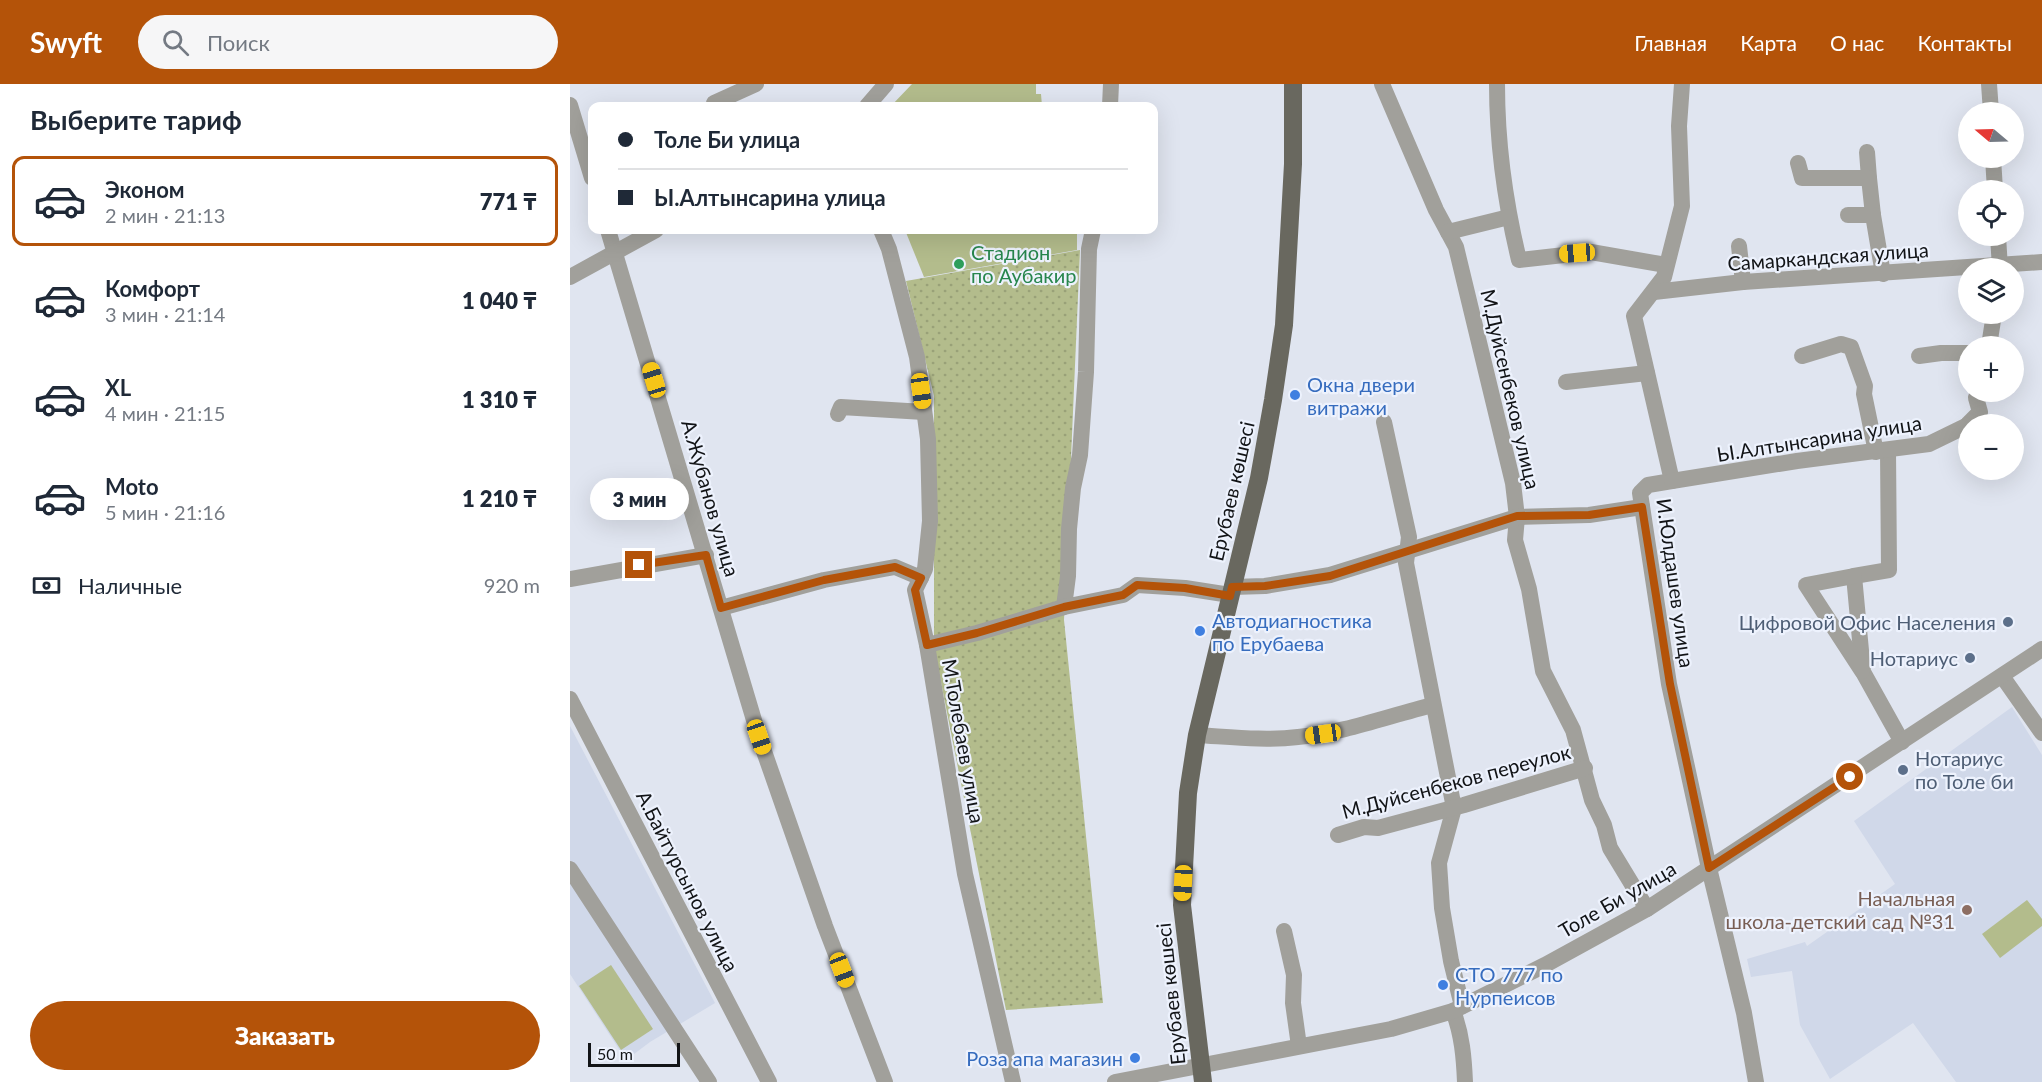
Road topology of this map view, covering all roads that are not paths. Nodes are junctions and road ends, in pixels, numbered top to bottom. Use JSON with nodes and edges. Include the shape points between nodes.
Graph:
{"nodes":[{"id":1,"x":756,"y":84,"type":"edge"},
{"id":2,"x":1111,"y":84,"type":"edge"},
{"id":3,"x":1293,"y":84,"type":"edge"},
{"id":4,"x":1382,"y":84,"type":"edge"},
{"id":5,"x":1497,"y":84,"type":"edge"},
{"id":6,"x":1682,"y":84,"type":"edge"},
{"id":7,"x":1989,"y":84,"type":"edge"},
{"id":8,"x":884,"y":85,"type":"edge"},
{"id":9,"x":716,"y":102,"type":"edge"},
{"id":10,"x":870,"y":102,"type":"edge"},
{"id":11,"x":1110,"y":102,"type":"edge"},
{"id":12,"x":1990,"y":102,"type":"edge"},
{"id":13,"x":570,"y":105,"type":"edge"},
{"id":14,"x":1867,"y":152,"type":"dead end"},
{"id":15,"x":1798,"y":163,"type":"dead end"},
{"id":16,"x":588,"y":165,"type":"edge"},
{"id":17,"x":1869,"y":178,"type":"junction"},
{"id":18,"x":1848,"y":215,"type":"dead end"},
{"id":19,"x":1873,"y":215,"type":"junction"},
{"id":20,"x":1509,"y":217,"type":"junction"},
{"id":21,"x":1448,"y":232,"type":"junction"},
{"id":22,"x":609,"y":234,"type":"edge"},
{"id":23,"x":648,"y":234,"type":"edge"},
{"id":24,"x":883,"y":234,"type":"edge"},
{"id":25,"x":1092,"y":234,"type":"edge"},
{"id":26,"x":1739,"y":246,"type":"dead end"},
{"id":27,"x":615,"y":250,"type":"junction"},
{"id":28,"x":2042,"y":262,"type":"edge"},
{"id":29,"x":2024,"y":264,"type":"edge"},
{"id":30,"x":1666,"y":265,"type":"junction"},
{"id":31,"x":1958,"y":270,"type":"edge"},
{"id":32,"x":1883,"y":274,"type":"junction"},
{"id":33,"x":570,"y":277,"type":"edge"},
{"id":34,"x":1743,"y":282,"type":"junction"},
{"id":35,"x":1654,"y":292,"type":"junction"},
{"id":36,"x":1958,"y":354,"type":"edge"},
{"id":37,"x":1802,"y":356,"type":"dead end"},
{"id":38,"x":1919,"y":356,"type":"dead end"},
{"id":39,"x":1647,"y":373,"type":"junction"},
{"id":40,"x":1566,"y":382,"type":"dead end"},
{"id":41,"x":924,"y":412,"type":"junction"},
{"id":42,"x":838,"y":414,"type":"dead end"},
{"id":43,"x":1384,"y":422,"type":"dead end"},
{"id":44,"x":1958,"y":428,"type":"edge"},
{"id":45,"x":1882,"y":451,"type":"junction"},
{"id":46,"x":1672,"y":481,"type":"junction"},
{"id":47,"x":1642,"y":507,"type":"junction"},
{"id":48,"x":1517,"y":516,"type":"junction"},
{"id":49,"x":1407,"y":551,"type":"junction"},
{"id":50,"x":706,"y":555,"type":"junction"},
{"id":51,"x":1854,"y":576,"type":"junction"},
{"id":52,"x":921,"y":578,"type":"junction"},
{"id":53,"x":570,"y":579,"type":"edge"},
{"id":54,"x":1231,"y":591,"type":"junction"},
{"id":55,"x":1064,"y":607,"type":"junction"},
{"id":56,"x":721,"y":608,"type":"junction"},
{"id":57,"x":927,"y":645,"type":"junction"},
{"id":58,"x":2042,"y":650,"type":"edge"},
{"id":59,"x":1863,"y":672,"type":"junction"},
{"id":60,"x":2002,"y":676,"type":"junction"},
{"id":61,"x":570,"y":699,"type":"edge"},
{"id":62,"x":1433,"y":705,"type":"junction"},
{"id":63,"x":2042,"y":733,"type":"edge"},
{"id":64,"x":1197,"y":735,"type":"junction"},
{"id":65,"x":1902,"y":742,"type":"junction"},
{"id":66,"x":1585,"y":768,"type":"junction"},
{"id":67,"x":1454,"y":808,"type":"junction"},
{"id":68,"x":1338,"y":835,"type":"dead end"},
{"id":69,"x":570,"y":868,"type":"edge"},
{"id":70,"x":1709,"y":868,"type":"junction"},
{"id":71,"x":1647,"y":909,"type":"junction"},
{"id":72,"x":1284,"y":931,"type":"dead end"},
{"id":73,"x":1457,"y":1009,"type":"junction"},
{"id":74,"x":1299,"y":1047,"type":"junction"},
{"id":75,"x":1202,"y":1073,"type":"edge"},
{"id":76,"x":709,"y":1082,"type":"edge"},
{"id":77,"x":769,"y":1082,"type":"edge"},
{"id":78,"x":885,"y":1082,"type":"edge"},
{"id":79,"x":1013,"y":1082,"type":"edge"},
{"id":80,"x":1114,"y":1082,"type":"edge"},
{"id":81,"x":1465,"y":1082,"type":"edge"},
{"id":82,"x":1756,"y":1082,"type":"edge"}],
"edges":[{"from":1,"to":9,"type":"street"},
{"from":2,"to":11,"type":"street"},
{"from":3,"to":54,"type":"main road","name":"Ерубаев көшесі","via":[[1284,325],[1259,478]]},
{"from":4,"to":21,"type":"street","name":"М.Дуйсенбеков улица"},
{"from":5,"to":20,"type":"street","via":[[1498,137]]},
{"from":6,"to":30,"type":"street","name":"И.Юлдашев улица","via":[[1682,206]]},
{"from":7,"to":12,"type":"street"},
{"from":8,"to":10,"type":"street"},
{"from":13,"to":16,"type":"street"},
{"from":14,"to":17,"type":"street"},
{"from":15,"to":17,"type":"street","via":[[1802,178]]},
{"from":17,"to":19,"type":"street"},
{"from":18,"to":19,"type":"street"},
{"from":19,"to":32,"type":"street"},
{"from":20,"to":21,"type":"street"},
{"from":20,"to":30,"type":"street","via":[[1519,260],[1591,252]]},
{"from":21,"to":48,"type":"street","name":"М.Дуйсенбеков улица","via":[[1456,247],[1513,483]]},
{"from":22,"to":27,"type":"street","name":"А.Жубанов улица"},
{"from":23,"to":27,"type":"street"},
{"from":24,"to":41,"type":"street","name":"М.Толебаев улица","via":[[917,357]]},
{"from":25,"to":55,"type":"street","via":[[1081,443],[1072,498]]},
{"from":26,"to":34,"type":"street"},
{"from":27,"to":33,"type":"street"},
{"from":27,"to":50,"type":"street","name":"А.Жубанов улица"},
{"from":28,"to":29,"type":"street","name":"Самаркандская улица"},
{"from":30,"to":35,"type":"street","name":"И.Юлдашев улица","via":[[1664,277]]},
{"from":31,"to":32,"type":"street","name":"Самаркандская улица"},
{"from":32,"to":34,"type":"street","name":"Самаркандская улица"},
{"from":34,"to":35,"type":"street","name":"Самаркандская улица"},
{"from":35,"to":39,"type":"street","name":"И.Юлдашев улица","via":[[1634,316]]},
{"from":36,"to":38,"type":"street"},
{"from":37,"to":45,"type":"street","via":[[1841,344],[1851,347]]},
{"from":39,"to":40,"type":"street"},
{"from":39,"to":46,"type":"street","name":"И.Юлдашев улица"},
{"from":41,"to":42,"type":"street","via":[[841,407]]},
{"from":41,"to":52,"type":"street","name":"М.Толебаев улица","via":[[930,520]]},
{"from":43,"to":49,"type":"street","via":[[1409,537]]},
{"from":44,"to":45,"type":"street","name":"Ы.Алтынсарина улица","via":[[1929,444]]},
{"from":45,"to":46,"type":"street","name":"Ы.Алтынсарина улица"},
{"from":45,"to":51,"type":"street","via":[[1889,570]]},
{"from":46,"to":47,"type":"street","name":"И.Юлдашев улица","via":[[1648,484],[1640,493]]},
{"from":47,"to":48,"type":"street","via":[[1589,515]]},
{"from":47,"to":70,"type":"street","name":"И.Юлдашев улица","via":[[1670,684]]},
{"from":48,"to":49,"type":"street"},
{"from":48,"to":66,"type":"street","name":"М.Дуйсенбеков улица","via":[[1515,540],[1529,589],[1543,671],[1573,730]]},
{"from":49,"to":54,"type":"street","via":[[1330,576]]},
{"from":49,"to":62,"type":"street"},
{"from":50,"to":53,"type":"street"},
{"from":50,"to":56,"type":"street","name":"А.Жубанов улица"},
{"from":51,"to":59,"type":"street"},
{"from":51,"to":59,"type":"street","via":[[1806,585]]},
{"from":52,"to":56,"type":"street","via":[[895,567],[824,580]]},
{"from":52,"to":57,"type":"street","name":"М.Толебаев улица","via":[[915,590]]},
{"from":54,"to":55,"type":"street","via":[[1137,585],[1123,595]]},
{"from":54,"to":64,"type":"main road","name":"Ерубаев көшесі"},
{"from":55,"to":57,"type":"street"},
{"from":56,"to":78,"type":"street","name":"А.Жубанов улица","via":[[759,737]]},
{"from":57,"to":79,"type":"street","name":"М.Толебаев улица","via":[[965,874]]},
{"from":58,"to":60,"type":"street","name":"Толе Би улица"},
{"from":59,"to":65,"type":"street"},
{"from":60,"to":63,"type":"street"},
{"from":60,"to":65,"type":"street","name":"Толе Би улица"},
{"from":61,"to":77,"type":"street","name":"А.Байтурсынов улица"},
{"from":62,"to":64,"type":"street","via":[[1345,730],[1299,737]]},
{"from":62,"to":67,"type":"street"},
{"from":64,"to":75,"type":"main road","name":"Ерубаев көшесі","via":[[1188,793],[1182,905]]},
{"from":65,"to":70,"type":"street","name":"Толе Би улица"},
{"from":66,"to":67,"type":"street","name":"М.Дуйсенбеков переулок"},
{"from":66,"to":71,"type":"street","name":"М.Дуйсенбеков улица","via":[[1610,848]]},
{"from":67,"to":68,"type":"street","name":"М.Дуйсенбеков переулок"},
{"from":67,"to":73,"type":"street","via":[[1439,863]]},
{"from":69,"to":76,"type":"street"},
{"from":70,"to":71,"type":"street","name":"Толе Би улица"},
{"from":70,"to":82,"type":"street","name":"И.Юлдашев улица"},
{"from":71,"to":73,"type":"street","name":"Толе Би улица"},
{"from":72,"to":74,"type":"street","via":[[1294,975],[1293,1004]]},
{"from":73,"to":74,"type":"street","name":"Толе Би улица","via":[[1391,1029]]},
{"from":73,"to":81,"type":"street"},
{"from":74,"to":75,"type":"street","name":"Толе Би улица"},
{"from":75,"to":80,"type":"street"}]}
